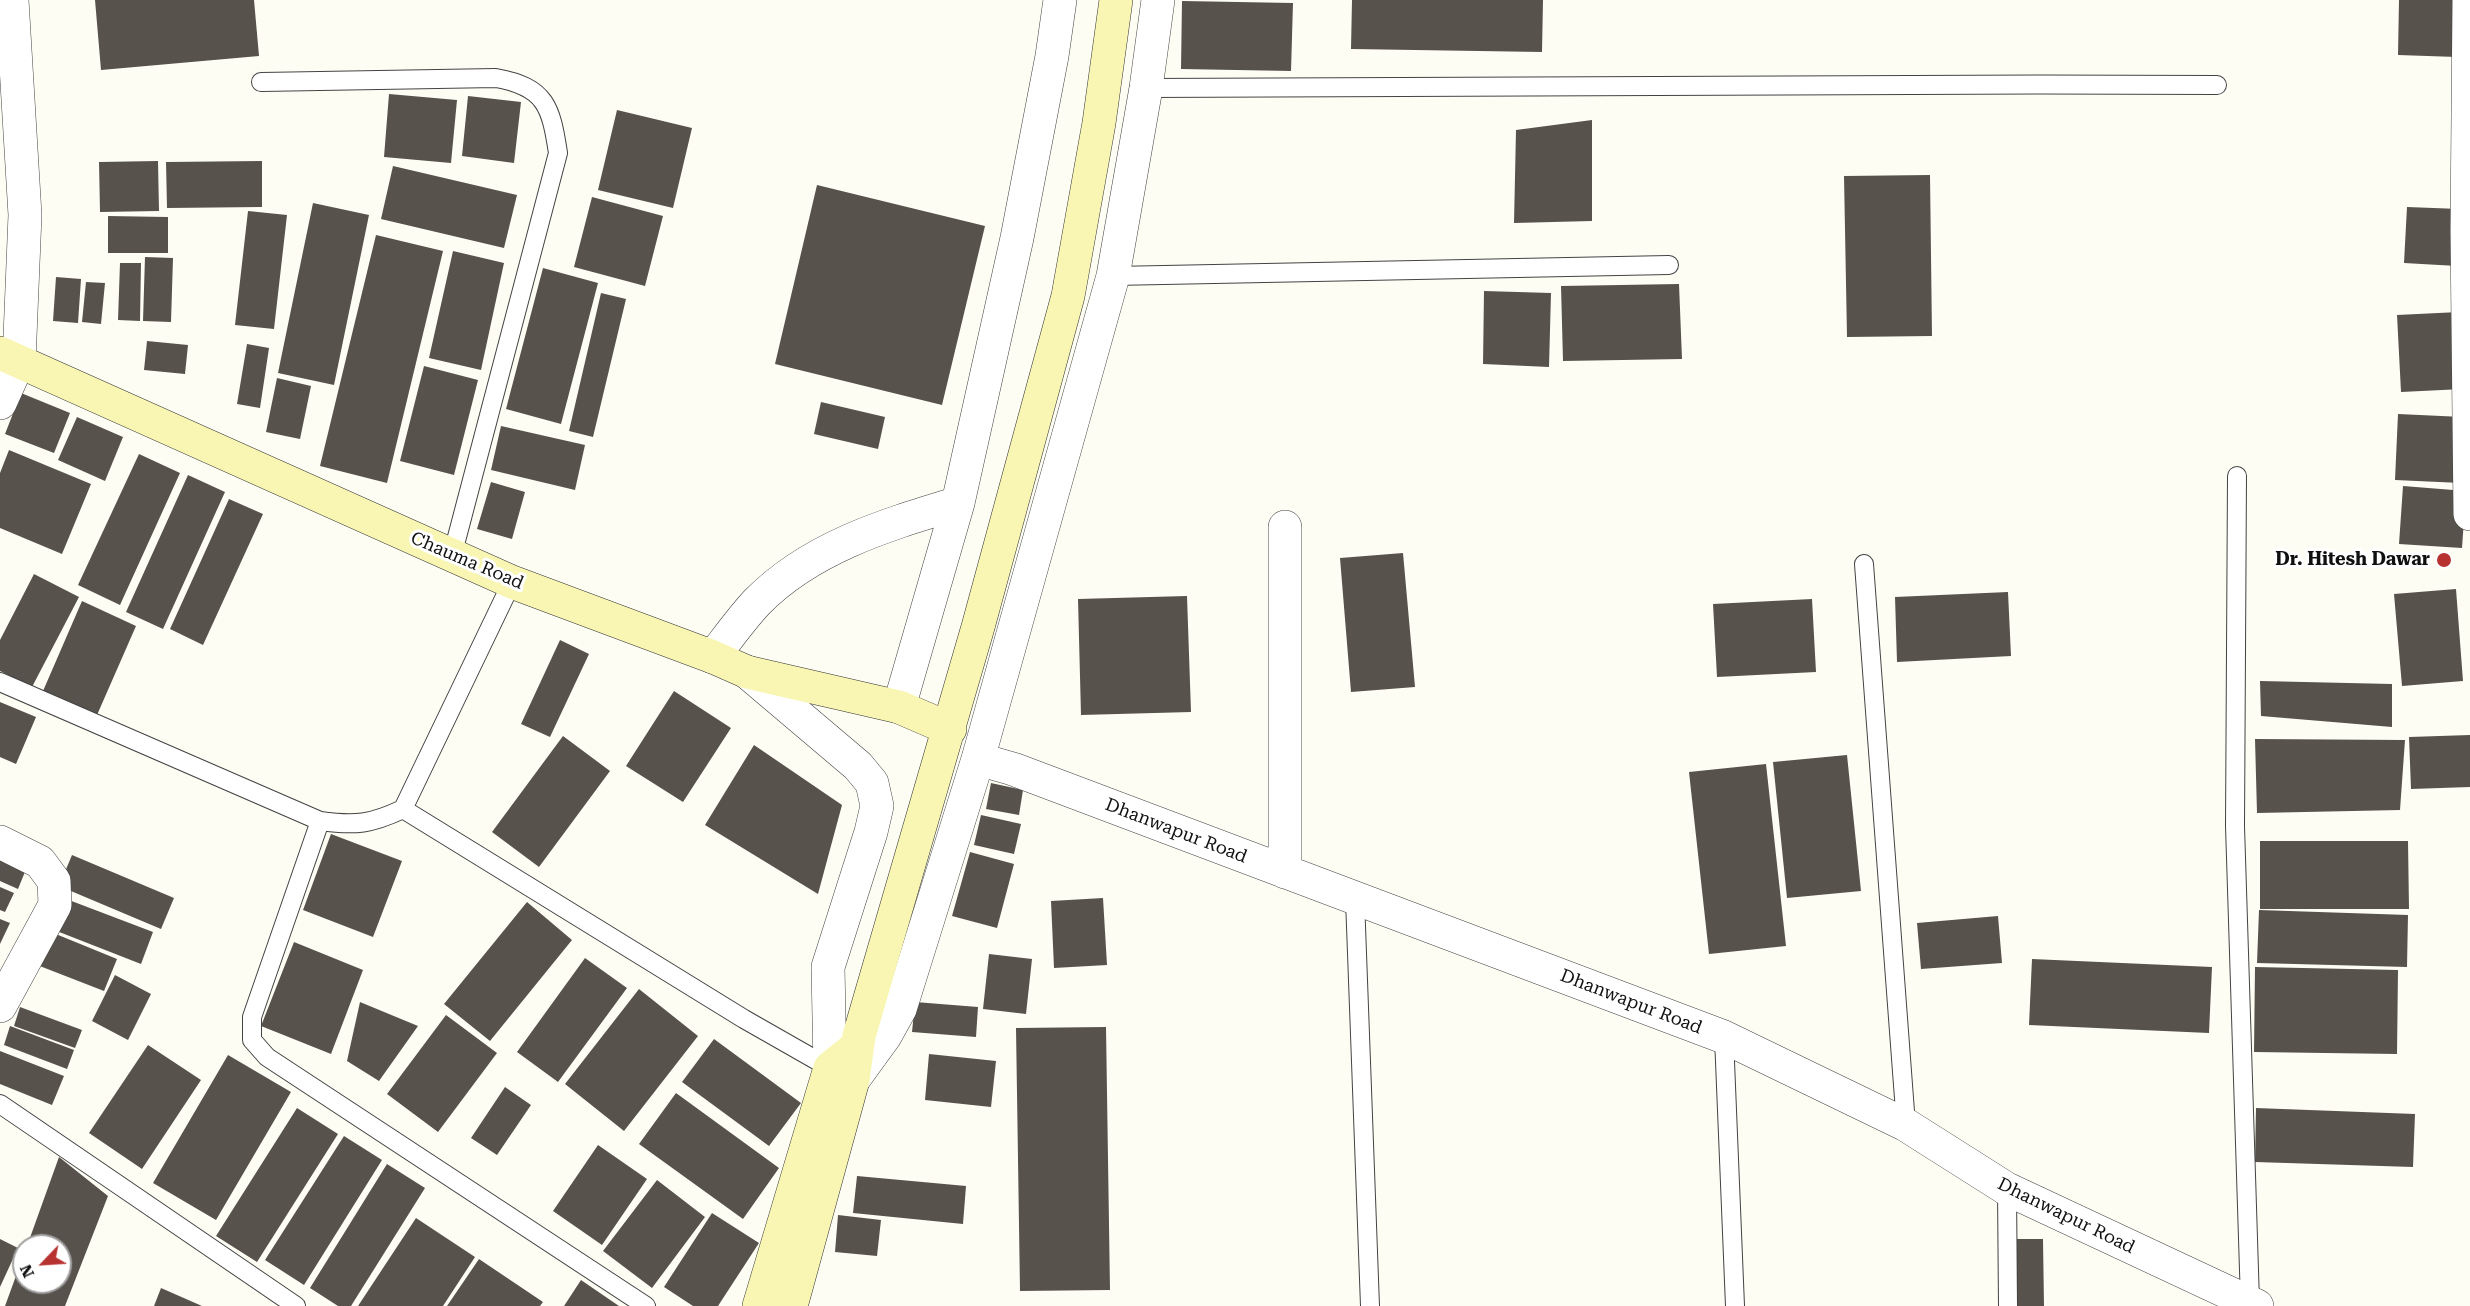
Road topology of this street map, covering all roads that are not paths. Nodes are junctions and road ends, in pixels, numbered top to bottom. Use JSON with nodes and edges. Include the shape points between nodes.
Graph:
{"nodes":[{"id":1,"x":12,"y":0,"type":"edge"},
{"id":2,"x":1060,"y":0,"type":"edge"},
{"id":3,"x":1116,"y":0,"type":"edge"},
{"id":4,"x":1158,"y":0,"type":"edge"},
{"id":5,"x":2469,"y":0,"type":"edge"},
{"id":6,"x":261,"y":82,"type":"dead end"},
{"id":7,"x":2217,"y":85,"type":"dead end"},
{"id":8,"x":1146,"y":88,"type":"junction"},
{"id":9,"x":1669,"y":266,"type":"dead end"},
{"id":10,"x":1113,"y":276,"type":"junction"},
{"id":11,"x":9,"y":357,"type":"edge"},
{"id":12,"x":0,"y":403,"type":"edge"},
{"id":13,"x":2237,"y":476,"type":"dead end"},
{"id":14,"x":958,"y":503,"type":"junction"},
{"id":15,"x":2470,"y":514,"type":"edge"},
{"id":16,"x":1285,"y":527,"type":"dead end"},
{"id":17,"x":452,"y":556,"type":"junction"},
{"id":18,"x":1864,"y":564,"type":"dead end"},
{"id":19,"x":512,"y":582,"type":"junction"},
{"id":20,"x":713,"y":657,"type":"junction"},
{"id":21,"x":747,"y":672,"type":"junction"},
{"id":22,"x":0,"y":682,"type":"edge"},
{"id":23,"x":899,"y":707,"type":"junction"},
{"id":24,"x":950,"y":729,"type":"junction"},
{"id":25,"x":978,"y":759,"type":"junction"},
{"id":26,"x":404,"y":809,"type":"junction"},
{"id":27,"x":320,"y":821,"type":"junction"},
{"id":28,"x":0,"y":842,"type":"edge"},
{"id":29,"x":1285,"y":872,"type":"junction"},
{"id":30,"x":1355,"y":899,"type":"junction"},
{"id":31,"x":0,"y":1006,"type":"edge"},
{"id":32,"x":1724,"y":1037,"type":"junction"},
{"id":33,"x":841,"y":1074,"type":"junction"},
{"id":34,"x":0,"y":1104,"type":"edge"},
{"id":35,"x":1906,"y":1125,"type":"junction"},
{"id":36,"x":2007,"y":1189,"type":"junction"},
{"id":37,"x":2254,"y":1304,"type":"edge"},
{"id":38,"x":296,"y":1306,"type":"edge"},
{"id":39,"x":646,"y":1306,"type":"edge"},
{"id":40,"x":759,"y":1306,"type":"edge"},
{"id":41,"x":791,"y":1306,"type":"edge"},
{"id":42,"x":1370,"y":1306,"type":"edge"},
{"id":43,"x":1735,"y":1306,"type":"edge"},
{"id":44,"x":2008,"y":1306,"type":"edge"}],
"edges":[{"from":1,"to":11,"type":"street","via":[[25,215]]},
{"from":2,"to":14,"type":"street","via":[[1017,238]]},
{"from":3,"to":24,"type":"street","via":[[1068,296]]},
{"from":4,"to":8,"type":"street"},
{"from":5,"to":15,"type":"street"},
{"from":6,"to":17,"type":"lane","via":[[496,78],[535,90],[552,116],[558,153]]},
{"from":7,"to":8,"type":"lane"},
{"from":8,"to":10,"type":"street"},
{"from":9,"to":10,"type":"lane"},
{"from":10,"to":25,"type":"street"},
{"from":11,"to":12,"type":"street"},
{"from":11,"to":17,"type":"street","name":"Chauma Road"},
{"from":13,"to":37,"type":"lane","via":[[2235,826]]},
{"from":14,"to":20,"type":"street","via":[[897,522],[808,560],[757,602]]},
{"from":14,"to":23,"type":"street"},
{"from":16,"to":29,"type":"street"},
{"from":17,"to":19,"type":"street","name":"Chauma Road"},
{"from":18,"to":35,"type":"lane"},
{"from":19,"to":20,"type":"street","name":"Chauma Road"},
{"from":19,"to":26,"type":"lane"},
{"from":20,"to":21,"type":"street","name":"Chauma Road"},
{"from":21,"to":23,"type":"street","name":"Chauma Road"},
{"from":21,"to":33,"type":"street","via":[[858,766],[872,783],[877,806],[871,832],[830,956]]},
{"from":22,"to":27,"type":"lane"},
{"from":23,"to":24,"type":"street","name":"Chauma Road"},
{"from":24,"to":33,"type":"street","via":[[855,1047]]},
{"from":25,"to":29,"type":"street","name":"Dhanwapur Road"},
{"from":25,"to":33,"type":"street","via":[[900,1009],[885,1036]]},
{"from":26,"to":27,"type":"lane","via":[[375,822],[351,826]]},
{"from":26,"to":33,"type":"lane","via":[[744,1019]]},
{"from":27,"to":39,"type":"lane","via":[[252,1017],[252,1040],[267,1057]]},
{"from":28,"to":31,"type":"street","via":[[40,862],[54,881],[55,905]]},
{"from":29,"to":30,"type":"street","name":"Dhanwapur Road"},
{"from":30,"to":32,"type":"street","name":"Dhanwapur Road"},
{"from":30,"to":42,"type":"lane"},
{"from":32,"to":35,"type":"street","name":"Dhanwapur Road"},
{"from":32,"to":43,"type":"lane"},
{"from":33,"to":40,"type":"street"},
{"from":33,"to":41,"type":"street"},
{"from":34,"to":38,"type":"lane"},
{"from":35,"to":36,"type":"street","name":"Dhanwapur Road"},
{"from":36,"to":37,"type":"street","name":"Dhanwapur Road"},
{"from":36,"to":44,"type":"lane"}]}
